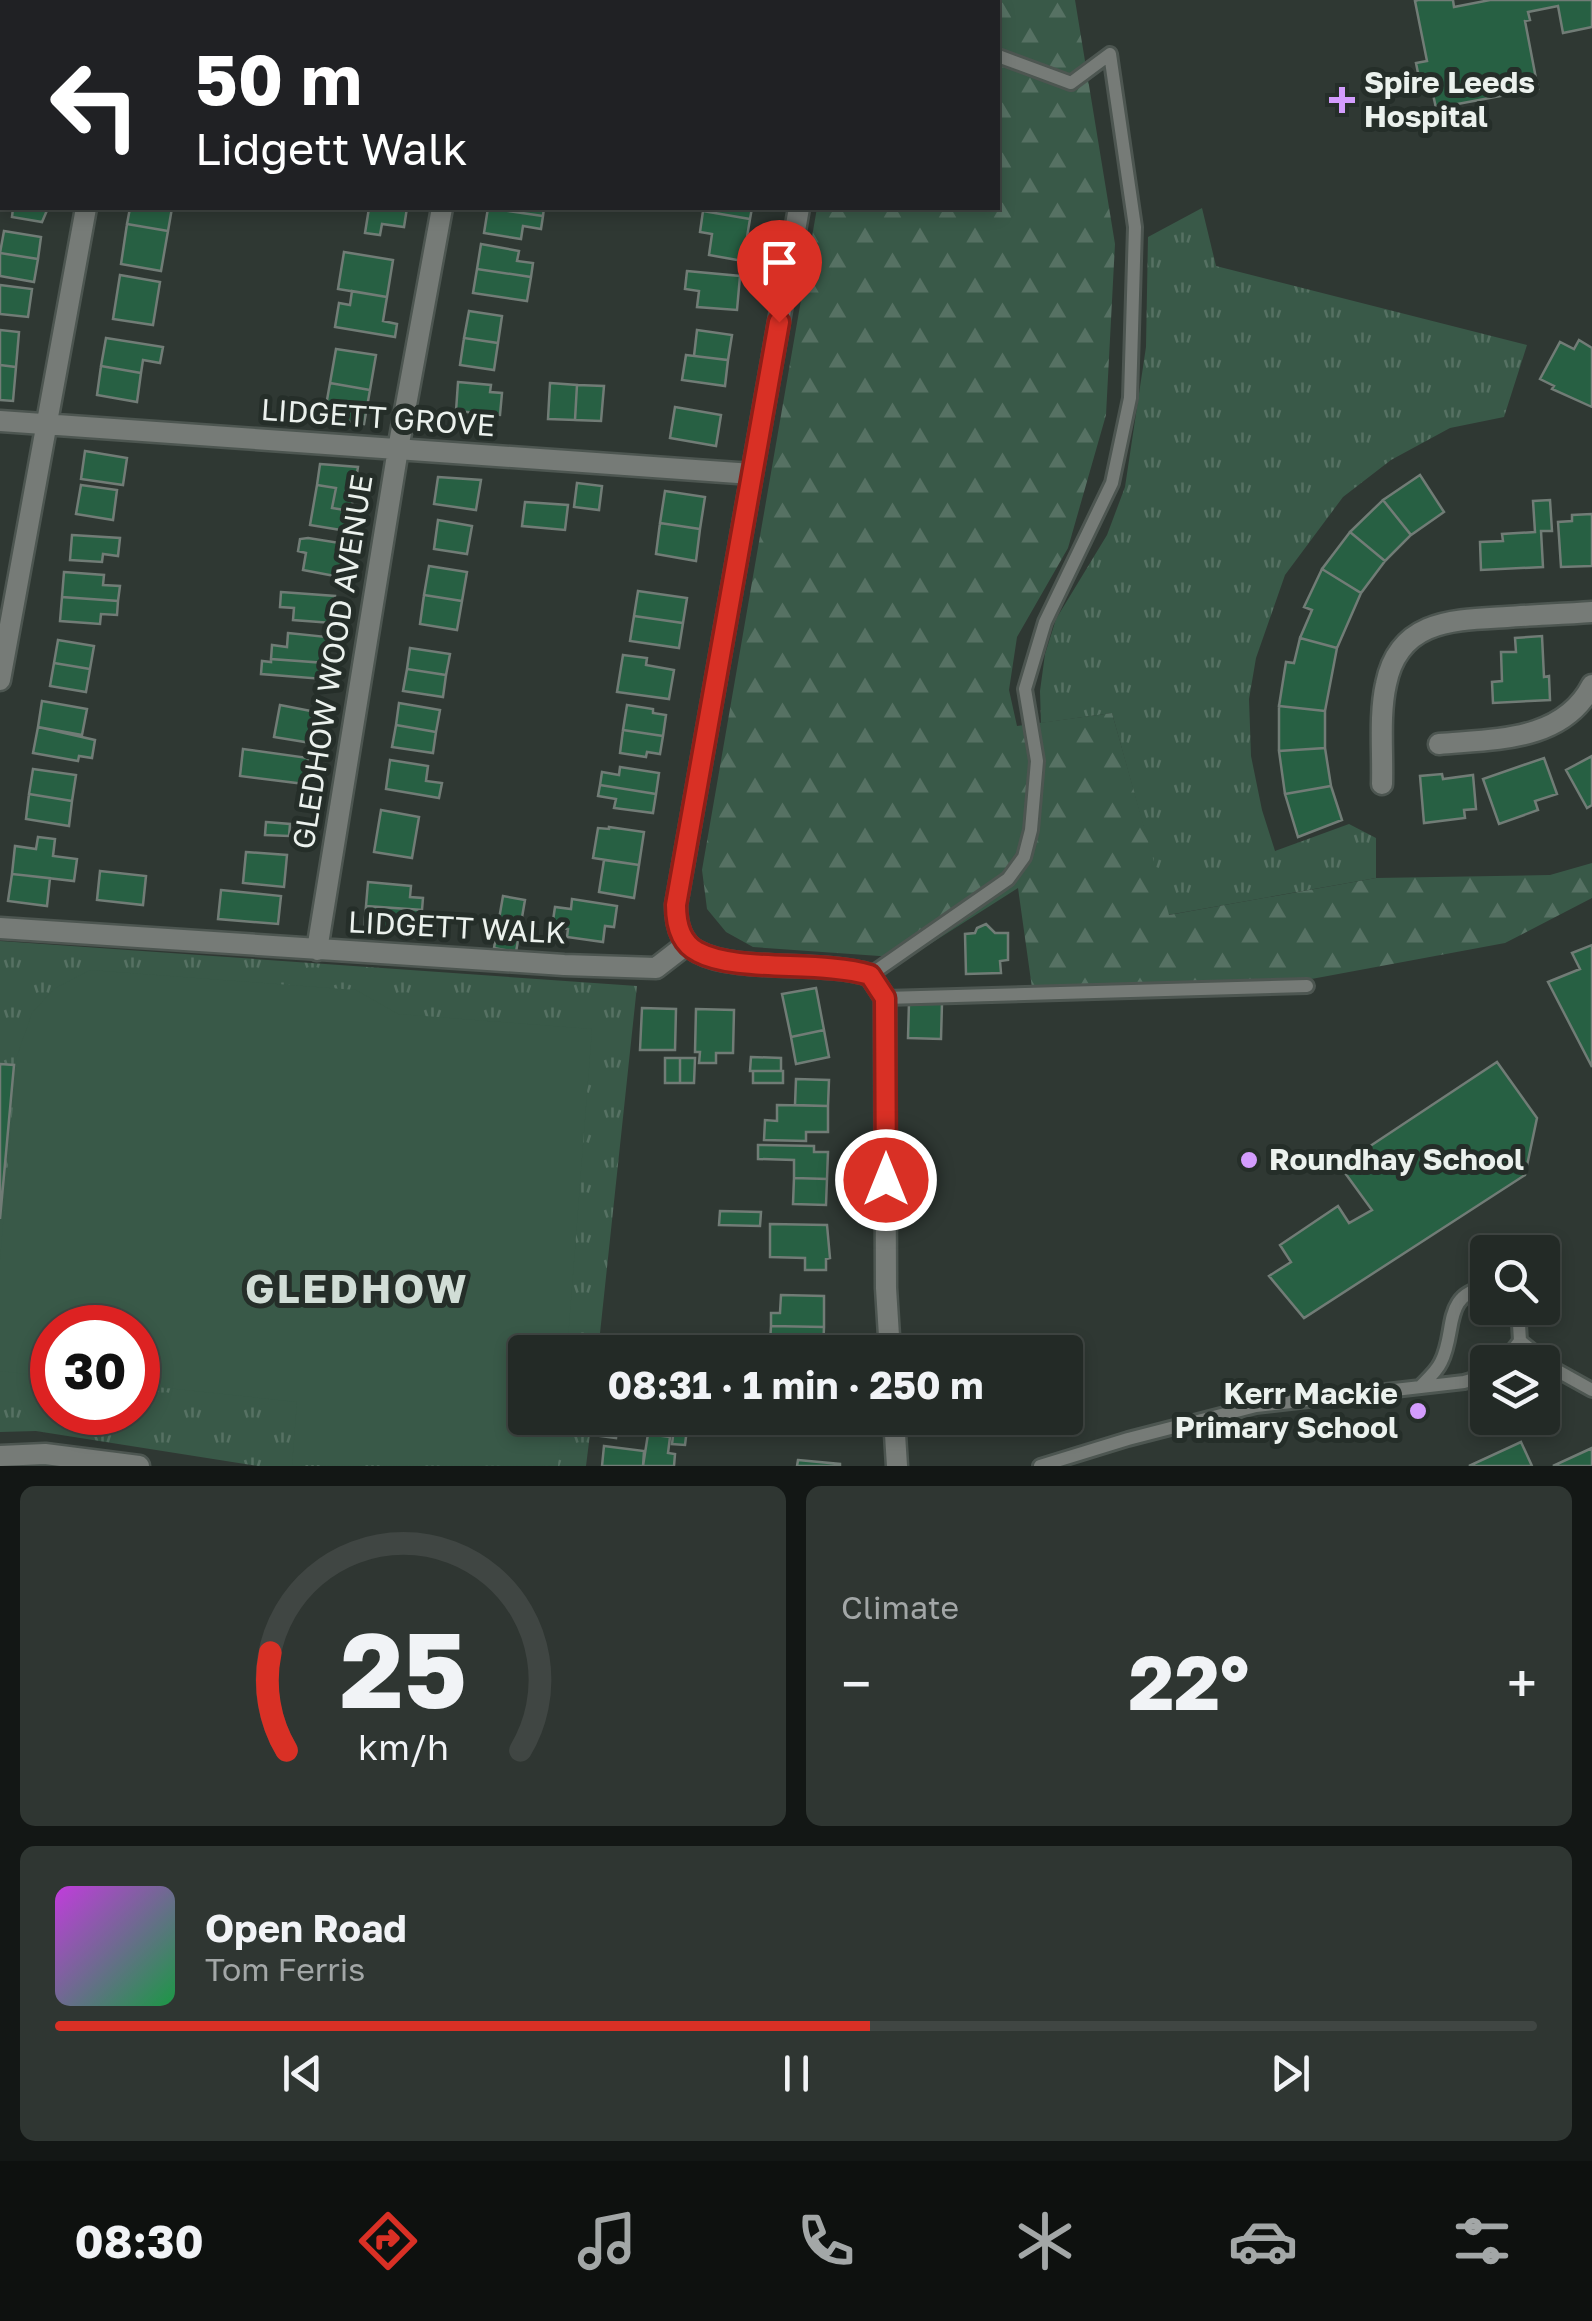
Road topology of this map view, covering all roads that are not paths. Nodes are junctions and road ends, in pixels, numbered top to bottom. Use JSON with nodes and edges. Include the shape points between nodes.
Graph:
{"nodes":[{"id":1,"x":1000,"y":57,"type":"edge"},
{"id":2,"x":86,"y":210,"type":"edge"},
{"id":3,"x":442,"y":210,"type":"edge"},
{"id":4,"x":799,"y":210,"type":"edge"},
{"id":5,"x":0,"y":422,"type":"edge"},
{"id":6,"x":46,"y":424,"type":"junction"},
{"id":7,"x":398,"y":449,"type":"junction"},
{"id":8,"x":752,"y":474,"type":"junction"},
{"id":9,"x":1592,"y":612,"type":"edge"},
{"id":10,"x":0,"y":680,"type":"edge"},
{"id":11,"x":1592,"y":684,"type":"edge"},
{"id":12,"x":1438,"y":744,"type":"dead end"},
{"id":13,"x":1382,"y":784,"type":"dead end"},
{"id":14,"x":0,"y":928,"type":"edge"},
{"id":15,"x":687,"y":944,"type":"junction"},
{"id":16,"x":317,"y":950,"type":"junction"},
{"id":17,"x":870,"y":975,"type":"junction"},
{"id":18,"x":1306,"y":986,"type":"dead end"},
{"id":19,"x":885,"y":998,"type":"junction"},
{"id":20,"x":1470,"y":1290,"type":"edge"},
{"id":21,"x":1519,"y":1325,"type":"edge"},
{"id":22,"x":889,"y":1335,"type":"edge"},
{"id":23,"x":1520,"y":1341,"type":"junction"},
{"id":24,"x":1517,"y":1345,"type":"edge"},
{"id":25,"x":1470,"y":1380,"type":"edge"},
{"id":26,"x":1420,"y":1388,"type":"junction"},
{"id":27,"x":1592,"y":1390,"type":"edge"},
{"id":28,"x":895,"y":1435,"type":"edge"},
{"id":29,"x":0,"y":1456,"type":"edge"},
{"id":30,"x":45,"y":1460,"type":"edge"},
{"id":31,"x":139,"y":1466,"type":"edge"},
{"id":32,"x":896,"y":1466,"type":"edge"},
{"id":33,"x":1040,"y":1466,"type":"edge"}],
"edges":[{"from":1,"to":17,"type":"lane","via":[[1072,83],[1110,54],[1135,227],[1130,398],[1112,482],[1045,622],[1025,690],[1036,760],[1024,857],[980,902]]},
{"from":2,"to":6,"type":"street"},
{"from":3,"to":7,"type":"street","name":"GLEDHOW WOOD AVENUE"},
{"from":4,"to":8,"type":"street"},
{"from":5,"to":6,"type":"street","name":"LIDGETT GROVE"},
{"from":6,"to":7,"type":"street","name":"LIDGETT GROVE"},
{"from":6,"to":10,"type":"street"},
{"from":7,"to":8,"type":"street","name":"LIDGETT GROVE"},
{"from":7,"to":16,"type":"street","name":"GLEDHOW WOOD AVENUE"},
{"from":8,"to":15,"type":"street","via":[[676,905],[676,925]]},
{"from":9,"to":13,"type":"street","via":[[1449,620],[1406,642],[1385,686]]},
{"from":11,"to":12,"type":"street","via":[[1568,714],[1541,731]]},
{"from":14,"to":16,"type":"street","name":"LIDGETT WALK"},
{"from":15,"to":16,"type":"street","name":"LIDGETT WALK","via":[[656,968]]},
{"from":15,"to":17,"type":"street","via":[[722,960]]},
{"from":17,"to":19,"type":"street"},
{"from":18,"to":19,"type":"lane"},
{"from":19,"to":22,"type":"street"},
{"from":20,"to":26,"type":"lane","via":[[1456,1304],[1442,1362]]},
{"from":21,"to":23,"type":"lane"},
{"from":23,"to":24,"type":"lane"},
{"from":23,"to":27,"type":"lane"},
{"from":25,"to":26,"type":"lane"},
{"from":26,"to":33,"type":"lane","via":[[1256,1406]]},
{"from":28,"to":32,"type":"street"},
{"from":29,"to":30,"type":"street"},
{"from":30,"to":31,"type":"street"}]}
